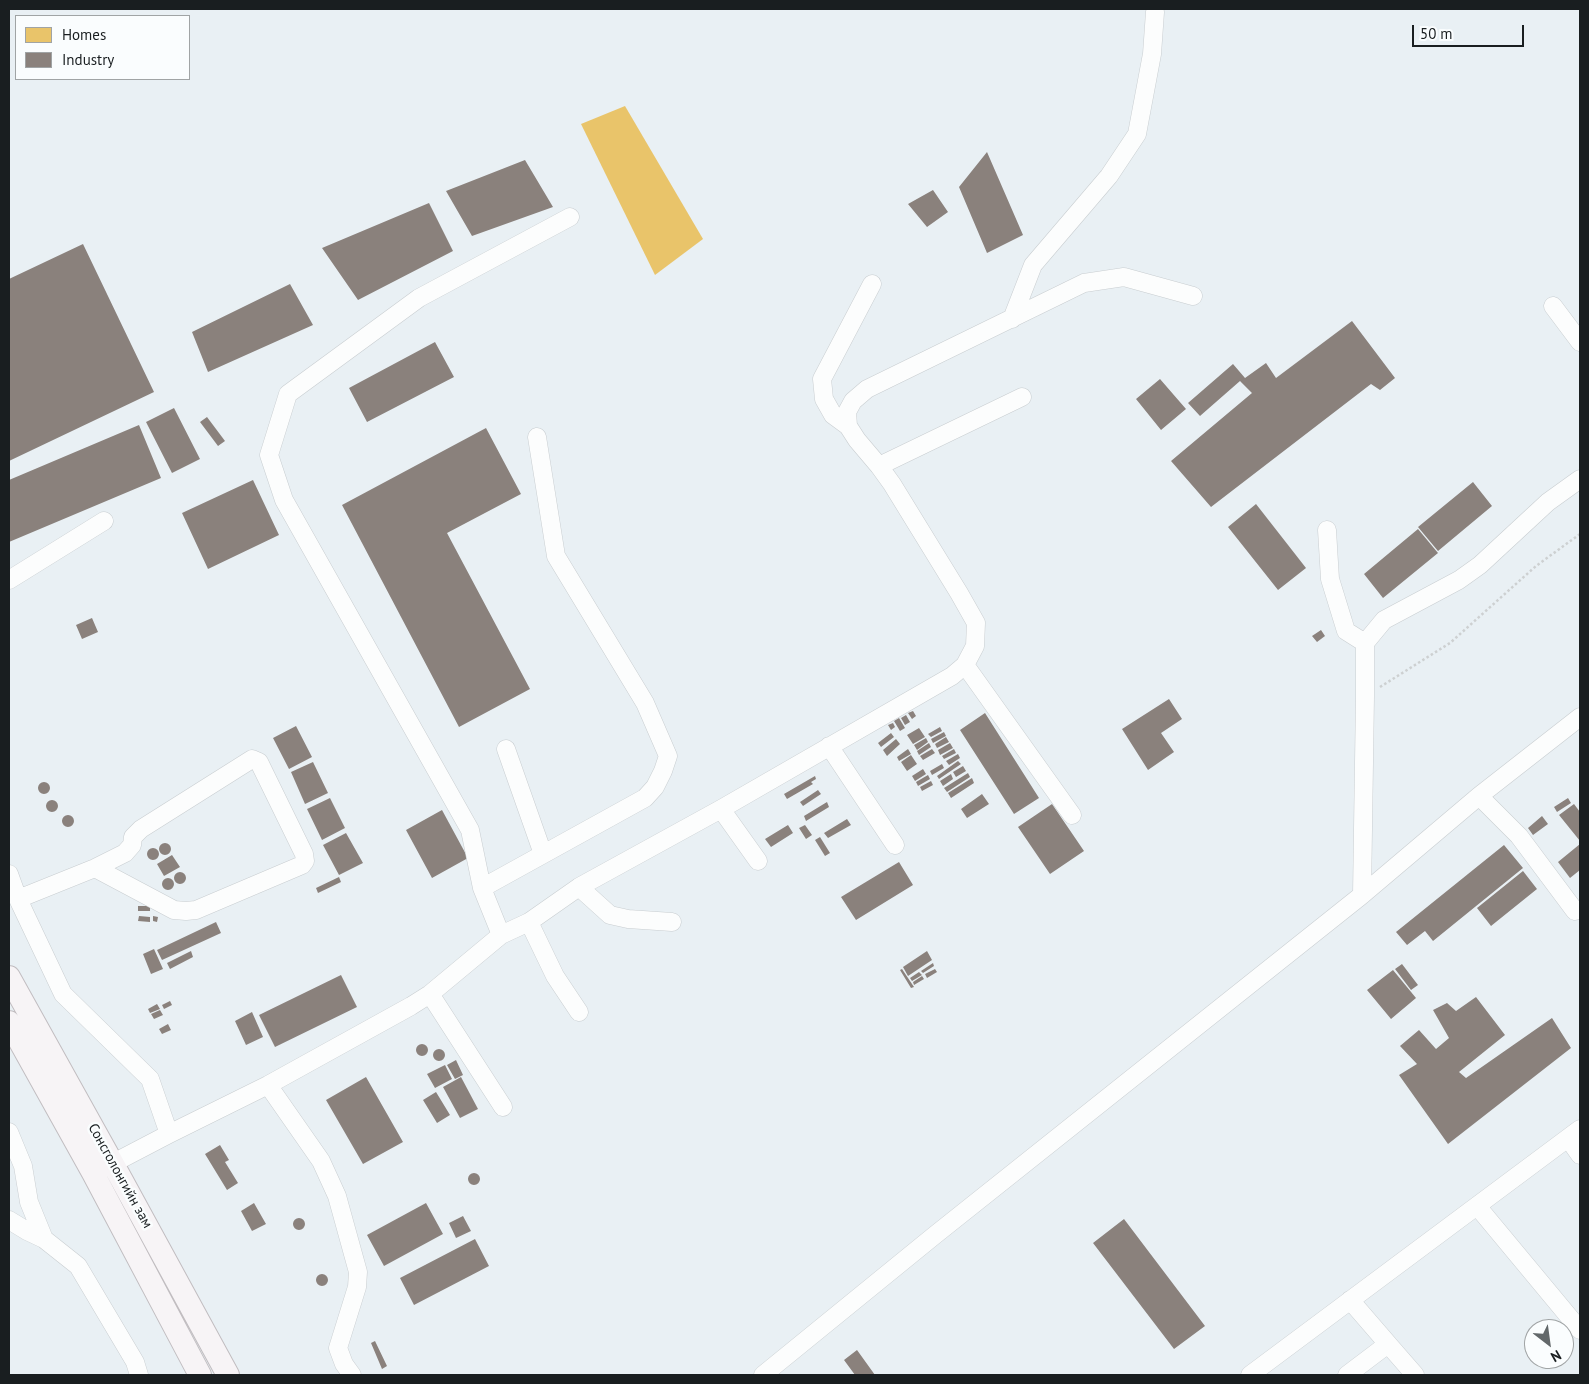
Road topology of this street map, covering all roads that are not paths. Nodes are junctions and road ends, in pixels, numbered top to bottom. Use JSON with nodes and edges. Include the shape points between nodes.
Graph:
{"nodes":[{"id":1,"x":1154,"y":12,"type":"dead end"},
{"id":2,"x":570,"y":217,"type":"dead end"},
{"id":3,"x":872,"y":284,"type":"dead end"},
{"id":4,"x":1193,"y":296,"type":"dead end"},
{"id":5,"x":1553,"y":306,"type":"dead end"},
{"id":6,"x":1012,"y":319,"type":"junction"},
{"id":7,"x":1580,"y":342,"type":"edge"},
{"id":8,"x":1022,"y":397,"type":"dead end"},
{"id":9,"x":848,"y":426,"type":"junction"},
{"id":10,"x":537,"y":437,"type":"dead end"},
{"id":11,"x":879,"y":466,"type":"junction"},
{"id":12,"x":1580,"y":479,"type":"edge"},
{"id":13,"x":104,"y":521,"type":"dead end"},
{"id":14,"x":1327,"y":530,"type":"dead end"},
{"id":15,"x":9,"y":580,"type":"edge"},
{"id":16,"x":1365,"y":643,"type":"junction"},
{"id":17,"x":965,"y":665,"type":"junction"},
{"id":18,"x":1580,"y":717,"type":"edge"},
{"id":19,"x":829,"y":746,"type":"junction"},
{"id":20,"x":506,"y":750,"type":"dead end"},
{"id":21,"x":1479,"y":796,"type":"junction"},
{"id":22,"x":721,"y":809,"type":"junction"},
{"id":23,"x":1072,"y":815,"type":"dead end"},
{"id":24,"x":895,"y":844,"type":"dead end"},
{"id":25,"x":543,"y":854,"type":"junction"},
{"id":26,"x":758,"y":861,"type":"dead end"},
{"id":27,"x":95,"y":868,"type":"junction"},
{"id":28,"x":9,"y":874,"type":"edge"},
{"id":29,"x":580,"y":887,"type":"junction"},
{"id":30,"x":482,"y":888,"type":"junction"},
{"id":31,"x":1362,"y":895,"type":"junction"},
{"id":32,"x":18,"y":899,"type":"junction"},
{"id":33,"x":1575,"y":911,"type":"dead end"},
{"id":34,"x":529,"y":922,"type":"junction"},
{"id":35,"x":672,"y":922,"type":"dead end"},
{"id":36,"x":501,"y":935,"type":"junction"},
{"id":37,"x":9,"y":977,"type":"edge"},
{"id":38,"x":430,"y":994,"type":"junction"},
{"id":39,"x":579,"y":1012,"type":"dead end"},
{"id":40,"x":9,"y":1022,"type":"edge"},
{"id":41,"x":268,"y":1085,"type":"junction"},
{"id":42,"x":503,"y":1107,"type":"dead end"},
{"id":43,"x":9,"y":1132,"type":"edge"},
{"id":44,"x":169,"y":1134,"type":"junction"},
{"id":45,"x":1574,"y":1134,"type":"edge"},
{"id":46,"x":1580,"y":1155,"type":"edge"},
{"id":47,"x":113,"y":1164,"type":"junction"},
{"id":48,"x":16,"y":1165,"type":"edge"},
{"id":49,"x":93,"y":1174,"type":"junction"},
{"id":50,"x":1477,"y":1206,"type":"junction"},
{"id":51,"x":9,"y":1220,"type":"edge"},
{"id":52,"x":44,"y":1239,"type":"junction"},
{"id":53,"x":1350,"y":1300,"type":"junction"},
{"id":54,"x":1580,"y":1330,"type":"edge"},
{"id":55,"x":1388,"y":1344,"type":"junction"},
{"id":56,"x":139,"y":1375,"type":"edge"},
{"id":57,"x":200,"y":1375,"type":"edge"},
{"id":58,"x":228,"y":1375,"type":"edge"},
{"id":59,"x":352,"y":1375,"type":"edge"},
{"id":60,"x":763,"y":1375,"type":"edge"},
{"id":61,"x":1250,"y":1375,"type":"edge"},
{"id":62,"x":1347,"y":1375,"type":"edge"},
{"id":63,"x":1415,"y":1375,"type":"edge"}],
"edges":[{"from":1,"to":6,"type":"lane","via":[[1152,54],[1137,134],[1109,176],[1033,264]]},
{"from":2,"to":30,"type":"lane","via":[[419,298],[288,394],[269,455],[284,500],[470,830]]},
{"from":3,"to":9,"type":"lane","via":[[822,379],[824,399],[833,415]]},
{"from":4,"to":6,"type":"lane","via":[[1124,277],[1084,283]]},
{"from":5,"to":7,"type":"lane"},
{"from":6,"to":9,"type":"lane","via":[[867,389],[853,401],[847,412]]},
{"from":8,"to":11,"type":"lane"},
{"from":9,"to":11,"type":"lane"},
{"from":10,"to":25,"type":"lane","via":[[556,556],[645,703],[668,756],[663,771],[645,798]]},
{"from":11,"to":17,"type":"lane","via":[[976,623],[975,646]]},
{"from":12,"to":16,"type":"lane","via":[[1548,502],[1480,565],[1459,580],[1384,620]]},
{"from":13,"to":15,"type":"lane"},
{"from":14,"to":16,"type":"lane","via":[[1330,579],[1346,631]]},
{"from":16,"to":31,"type":"lane"},
{"from":17,"to":19,"type":"lane","via":[[952,676]]},
{"from":17,"to":23,"type":"lane"},
{"from":18,"to":21,"type":"lane"},
{"from":19,"to":22,"type":"lane"},
{"from":19,"to":24,"type":"lane"},
{"from":20,"to":25,"type":"lane"},
{"from":21,"to":31,"type":"lane"},
{"from":21,"to":33,"type":"lane","via":[[1519,836]]},
{"from":22,"to":26,"type":"lane"},
{"from":22,"to":29,"type":"lane"},
{"from":25,"to":30,"type":"lane"},
{"from":27,"to":27,"type":"lane","via":[[125,853],[141,829],[252,760],[259,762],[305,861],[302,866],[186,912],[174,910]]},
{"from":27,"to":32,"type":"lane"},
{"from":28,"to":32,"type":"lane"},
{"from":29,"to":34,"type":"lane"},
{"from":29,"to":35,"type":"lane","via":[[610,914],[628,919]]},
{"from":30,"to":36,"type":"lane"},
{"from":31,"to":60,"type":"lane"},
{"from":32,"to":44,"type":"lane","via":[[63,994],[150,1079]]},
{"from":34,"to":36,"type":"lane"},
{"from":34,"to":39,"type":"lane","via":[[555,976]]},
{"from":36,"to":38,"type":"lane"},
{"from":37,"to":47,"type":"main road","name":"Сонсголонгийн зам"},
{"from":38,"to":41,"type":"lane"},
{"from":38,"to":42,"type":"lane"},
{"from":40,"to":49,"type":"main road","name":"Сонсголонгийн зам"},
{"from":41,"to":44,"type":"lane"},
{"from":41,"to":59,"type":"lane","via":[[321,1160],[337,1196],[358,1272],[357,1287],[338,1348]]},
{"from":43,"to":48,"type":"lane"},
{"from":44,"to":47,"type":"lane"},
{"from":45,"to":46,"type":"lane"},
{"from":45,"to":50,"type":"lane"},
{"from":47,"to":49,"type":"lane"},
{"from":47,"to":58,"type":"main road","name":"Сонсголонгийн зам"},
{"from":48,"to":52,"type":"lane"},
{"from":49,"to":57,"type":"main road","name":"Сонсголонгийн зам"},
{"from":50,"to":53,"type":"lane"},
{"from":50,"to":54,"type":"lane"},
{"from":51,"to":52,"type":"lane"},
{"from":52,"to":56,"type":"lane","via":[[78,1266],[135,1362]]},
{"from":53,"to":55,"type":"lane"},
{"from":53,"to":61,"type":"lane"},
{"from":55,"to":62,"type":"lane"},
{"from":55,"to":63,"type":"lane"}]}
